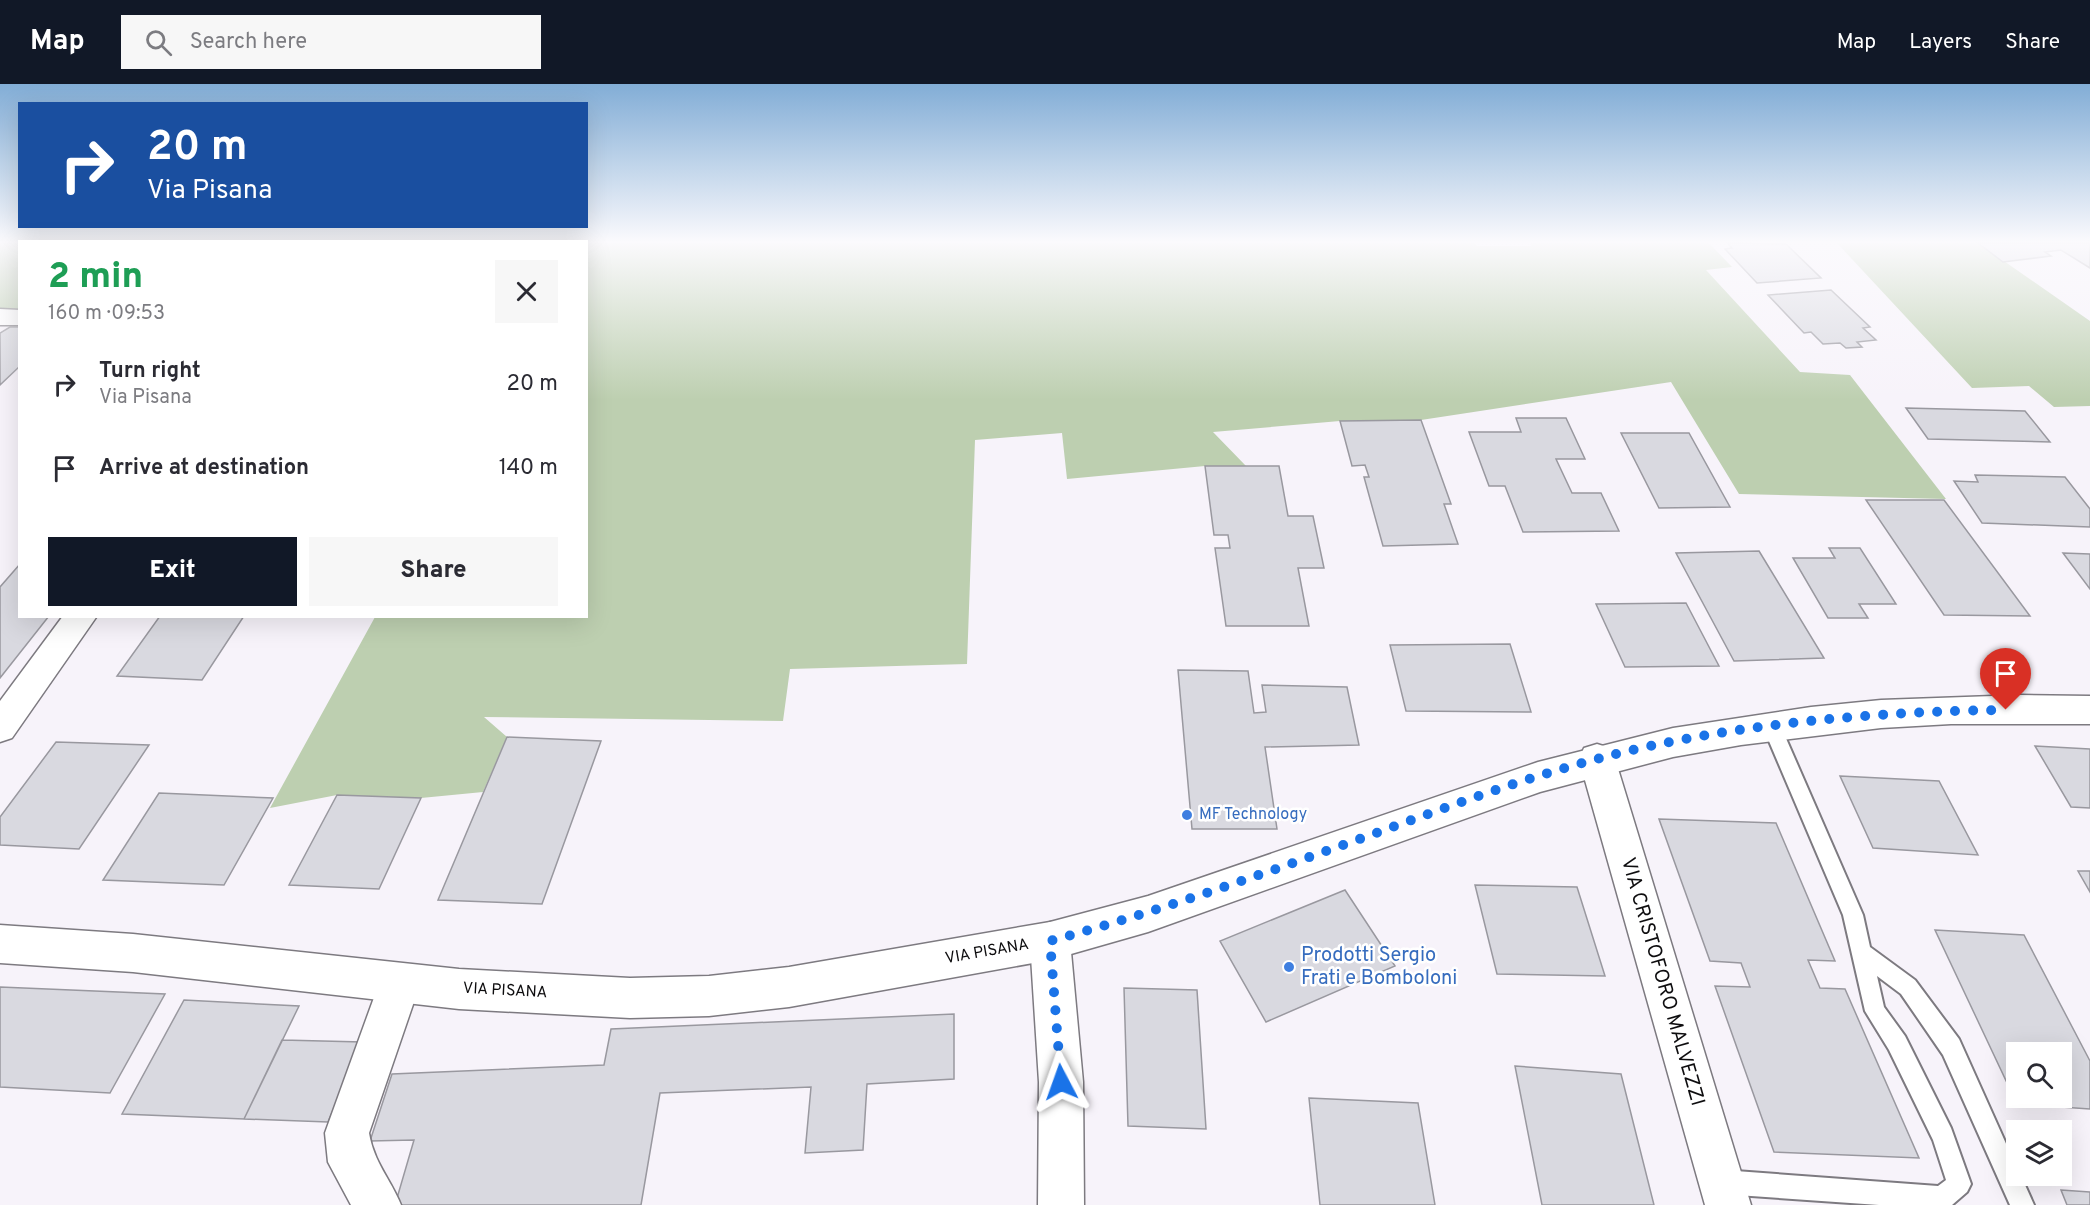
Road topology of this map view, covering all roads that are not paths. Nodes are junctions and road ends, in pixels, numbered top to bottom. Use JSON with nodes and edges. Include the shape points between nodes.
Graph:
{"nodes":[{"id":1,"x":0,"y":317,"type":"edge"},
{"id":2,"x":18,"y":318,"type":"edge"},
{"id":3,"x":80,"y":618,"type":"edge"},
{"id":4,"x":2090,"y":710,"type":"edge"},
{"id":5,"x":1772,"y":727,"type":"junction"},
{"id":6,"x":0,"y":728,"type":"edge"},
{"id":7,"x":1597,"y":759,"type":"junction"},
{"id":8,"x":1050,"y":941,"type":"junction"},
{"id":9,"x":0,"y":944,"type":"edge"},
{"id":10,"x":1861,"y":952,"type":"junction"},
{"id":11,"x":399,"y":984,"type":"junction"},
{"id":12,"x":1725,"y":1193,"type":"edge"},
{"id":13,"x":378,"y":1205,"type":"edge"},
{"id":14,"x":1061,"y":1205,"type":"edge"},
{"id":15,"x":2022,"y":1205,"type":"edge"}],
"edges":[{"from":1,"to":2,"type":"main road"},
{"from":3,"to":6,"type":"main road"},
{"from":4,"to":5,"type":"main road","name":"VIA PISANA","via":[[1983,710],[1858,717]]},
{"from":5,"to":7,"type":"main road","name":"VIA PISANA","via":[[1689,739]]},
{"from":5,"to":10,"type":"lane","via":[[1853,915]]},
{"from":7,"to":8,"type":"main road","name":"VIA PISANA","via":[[1446,807],[1148,914]]},
{"from":7,"to":12,"type":"main road","name":"VIA CRISTOFORO MALVEZZI"},
{"from":8,"to":11,"type":"main road","name":"VIA PISANA","via":[[789,987],[709,996],[630,998]]},
{"from":8,"to":14,"type":"main road","via":[[1061,1082]]},
{"from":9,"to":11,"type":"main road","name":"VIA PISANA","via":[[133,952]]},
{"from":10,"to":12,"type":"lane","via":[[1875,1011],[1897,1043],[1943,1136],[1959,1184],[1942,1198]]},
{"from":10,"to":15,"type":"lane","via":[[1908,987],[1951,1047]]},
{"from":11,"to":13,"type":"main road","via":[[347,1133],[351,1162]]}]}
